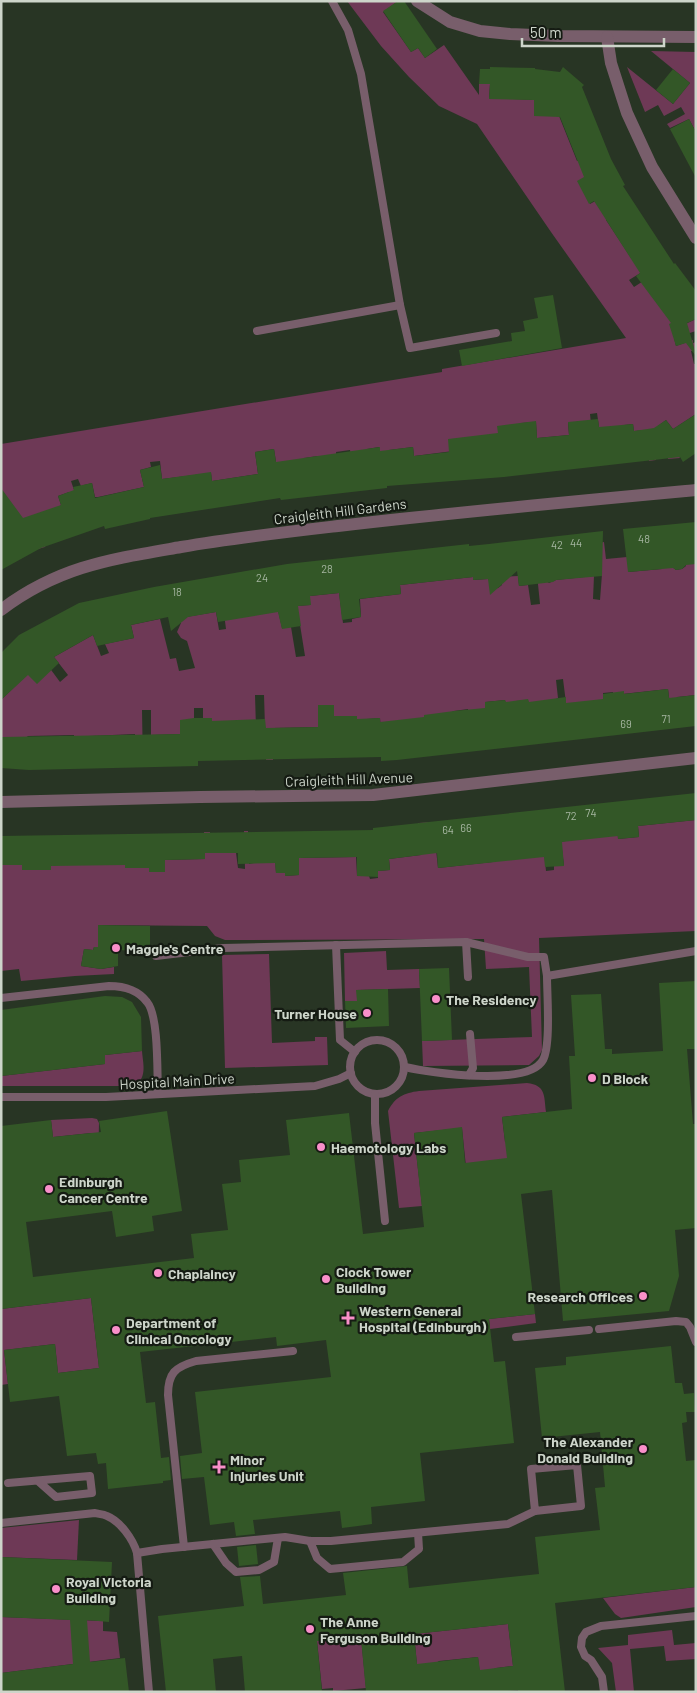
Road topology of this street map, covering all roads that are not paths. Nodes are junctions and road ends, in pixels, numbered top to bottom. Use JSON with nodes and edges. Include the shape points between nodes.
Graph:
{"nodes":[{"id":1,"x":332,"y":1,"type":"edge"},
{"id":2,"x":417,"y":1,"type":"edge"},
{"id":3,"x":608,"y":37,"type":"junction"},
{"id":4,"x":696,"y":37,"type":"edge"},
{"id":5,"x":696,"y":238,"type":"edge"},
{"id":6,"x":400,"y":305,"type":"junction"},
{"id":7,"x":257,"y":331,"type":"dead end"},
{"id":8,"x":496,"y":333,"type":"dead end"},
{"id":9,"x":696,"y":490,"type":"edge"},
{"id":10,"x":1,"y":610,"type":"edge"},
{"id":11,"x":696,"y":758,"type":"edge"},
{"id":12,"x":1,"y":802,"type":"edge"},
{"id":13,"x":466,"y":942,"type":"junction"},
{"id":14,"x":336,"y":945,"type":"junction"},
{"id":15,"x":696,"y":952,"type":"edge"},
{"id":16,"x":156,"y":956,"type":"dead end"},
{"id":17,"x":547,"y":976,"type":"junction"},
{"id":18,"x":468,"y":977,"type":"dead end"},
{"id":19,"x":1,"y":998,"type":"edge"},
{"id":20,"x":470,"y":1034,"type":"dead end"},
{"id":21,"x":355,"y":1052,"type":"junction"},
{"id":22,"x":405,"y":1067,"type":"junction"},
{"id":23,"x":351,"y":1073,"type":"junction"},
{"id":24,"x":469,"y":1075,"type":"junction"},
{"id":25,"x":158,"y":1094,"type":"junction"},
{"id":26,"x":374,"y":1094,"type":"junction"},
{"id":27,"x":1,"y":1097,"type":"edge"},
{"id":28,"x":385,"y":1221,"type":"dead end"},
{"id":29,"x":598,"y":1329,"type":"dead end"},
{"id":30,"x":589,"y":1330,"type":"dead end"},
{"id":31,"x":516,"y":1337,"type":"dead end"},
{"id":32,"x":696,"y":1342,"type":"edge"},
{"id":33,"x":293,"y":1351,"type":"dead end"},
{"id":34,"x":38,"y":1481,"type":"junction"},
{"id":35,"x":8,"y":1483,"type":"dead end"},
{"id":36,"x":535,"y":1511,"type":"junction"},
{"id":37,"x":1,"y":1523,"type":"edge"},
{"id":38,"x":418,"y":1533,"type":"junction"},
{"id":39,"x":278,"y":1538,"type":"junction"},
{"id":40,"x":310,"y":1541,"type":"junction"},
{"id":41,"x":213,"y":1544,"type":"junction"},
{"id":42,"x":184,"y":1547,"type":"junction"},
{"id":43,"x":137,"y":1553,"type":"junction"},
{"id":44,"x":696,"y":1616,"type":"edge"},
{"id":45,"x":149,"y":1692,"type":"edge"},
{"id":46,"x":604,"y":1692,"type":"edge"}],
"edges":[{"from":1,"to":6,"type":"lane","via":[[348,30],[361,74]]},
{"from":2,"to":3,"type":"street","via":[[450,22],[480,30]]},
{"from":3,"to":4,"type":"street"},
{"from":3,"to":5,"type":"street","via":[[611,63],[627,114],[652,167]]},
{"from":6,"to":7,"type":"lane"},
{"from":6,"to":8,"type":"lane","via":[[410,348]]},
{"from":9,"to":10,"type":"street","name":"Craigleith Hill Gardens","via":[[301,530],[112,558],[50,580]]},
{"from":11,"to":12,"type":"street","name":"Craigleith Hill Avenue","via":[[373,795]]},
{"from":13,"to":14,"type":"lane"},
{"from":13,"to":17,"type":"lane","via":[[528,957],[544,957]]},
{"from":13,"to":18,"type":"lane"},
{"from":14,"to":16,"type":"lane","via":[[223,948]]},
{"from":14,"to":21,"type":"lane","via":[[340,1040]]},
{"from":15,"to":17,"type":"lane"},
{"from":17,"to":24,"type":"lane","via":[[547,1049],[542,1061],[526,1073]]},
{"from":19,"to":25,"type":"lane","via":[[109,986],[136,992],[148,1003],[154,1017]]},
{"from":20,"to":24,"type":"lane","via":[[473,1068]]},
{"from":21,"to":22,"type":"lane","via":[[371,1040],[385,1041],[397,1048]]},
{"from":21,"to":23,"type":"lane"},
{"from":22,"to":24,"type":"lane"},
{"from":22,"to":26,"type":"lane","via":[[399,1084],[384,1094]]},
{"from":23,"to":25,"type":"lane","name":"Hospital Main Drive","via":[[315,1086]]},
{"from":23,"to":26,"type":"lane","via":[[359,1087]]},
{"from":25,"to":27,"type":"lane","name":"Hospital Main Drive"},
{"from":26,"to":28,"type":"lane"},
{"from":29,"to":32,"type":"lane","via":[[686,1322]]},
{"from":30,"to":31,"type":"lane"},
{"from":33,"to":42,"type":"lane","via":[[196,1361],[183,1365],[169,1378]]},
{"from":34,"to":34,"type":"lane","via":[[90,1476],[92,1493],[56,1496]]},
{"from":34,"to":35,"type":"lane"},
{"from":36,"to":36,"type":"lane","via":[[531,1469],[576,1465],[581,1506]]},
{"from":36,"to":38,"type":"lane","via":[[508,1524]]},
{"from":37,"to":43,"type":"lane","via":[[95,1513],[107,1516],[124,1530]]},
{"from":38,"to":40,"type":"lane","via":[[331,1542]]},
{"from":38,"to":40,"type":"lane","via":[[420,1549],[403,1562],[330,1569],[317,1558]]},
{"from":39,"to":40,"type":"lane"},
{"from":39,"to":41,"type":"lane"},
{"from":39,"to":41,"type":"lane","via":[[274,1562],[259,1570],[236,1572]]},
{"from":41,"to":42,"type":"lane"},
{"from":42,"to":43,"type":"lane"},
{"from":43,"to":45,"type":"lane"},
{"from":44,"to":46,"type":"lane","via":[[601,1626],[586,1632],[581,1647],[602,1677]]}]}
